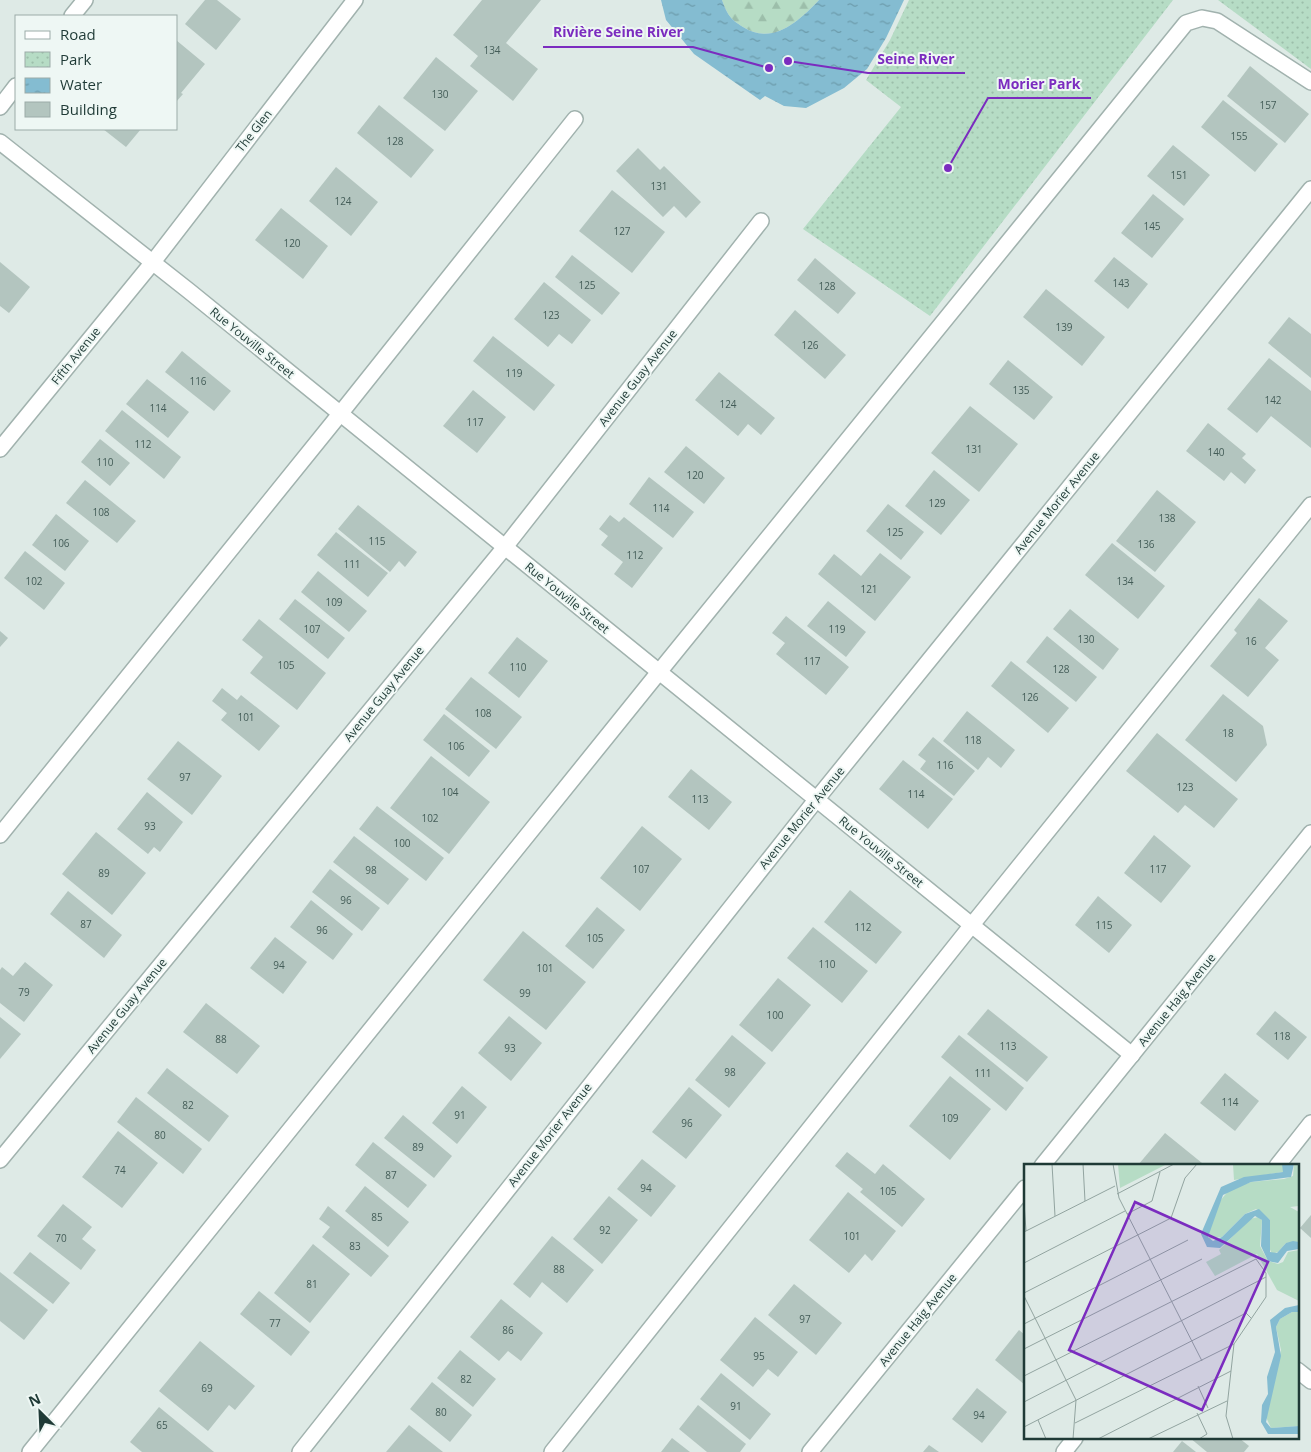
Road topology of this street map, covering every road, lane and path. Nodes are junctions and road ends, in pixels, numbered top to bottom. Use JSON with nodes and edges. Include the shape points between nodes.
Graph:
{"nodes":[{"id":1,"x":85,"y":0,"type":"edge"},
{"id":2,"x":355,"y":0,"type":"edge"},
{"id":3,"x":73,"y":15,"type":"edge"},
{"id":4,"x":1311,"y":82,"type":"edge"},
{"id":5,"x":15,"y":87,"type":"edge"},
{"id":6,"x":0,"y":106,"type":"edge"},
{"id":7,"x":575,"y":119,"type":"dead end"},
{"id":8,"x":0,"y":142,"type":"edge"},
{"id":9,"x":1311,"y":189,"type":"edge"},
{"id":10,"x":761,"y":221,"type":"dead end"},
{"id":11,"x":152,"y":262,"type":"junction"},
{"id":12,"x":340,"y":414,"type":"junction"},
{"id":13,"x":0,"y":449,"type":"edge"},
{"id":14,"x":1311,"y":505,"type":"edge"},
{"id":15,"x":505,"y":547,"type":"junction"},
{"id":16,"x":659,"y":672,"type":"junction"},
{"id":17,"x":816,"y":800,"type":"junction"},
{"id":18,"x":1311,"y":833,"type":"edge"},
{"id":19,"x":0,"y":835,"type":"edge"},
{"id":20,"x":971,"y":926,"type":"junction"},
{"id":21,"x":1132,"y":1055,"type":"junction"},
{"id":22,"x":1311,"y":1123,"type":"edge"},
{"id":23,"x":0,"y":1160,"type":"edge"},
{"id":24,"x":1044,"y":1164,"type":"edge"},
{"id":25,"x":1279,"y":1164,"type":"edge"},
{"id":26,"x":1024,"y":1189,"type":"edge"},
{"id":27,"x":1298,"y":1371,"type":"edge"},
{"id":28,"x":1311,"y":1381,"type":"edge"},
{"id":29,"x":1073,"y":1440,"type":"edge"},
{"id":30,"x":30,"y":1452,"type":"edge"},
{"id":31,"x":300,"y":1452,"type":"edge"},
{"id":32,"x":552,"y":1452,"type":"edge"},
{"id":33,"x":810,"y":1452,"type":"edge"},
{"id":34,"x":1064,"y":1452,"type":"edge"}],
"edges":[{"from":1,"to":3,"type":"street"},
{"from":2,"to":11,"type":"street","name":"The Glen"},
{"from":4,"to":16,"type":"street","via":[[1217,21],[1202,18],[1186,23]]},
{"from":5,"to":6,"type":"street"},
{"from":7,"to":12,"type":"street"},
{"from":8,"to":11,"type":"street","name":"Rue Youville Street"},
{"from":9,"to":17,"type":"street","name":"Avenue Morier Avenue"},
{"from":10,"to":15,"type":"street","name":"Avenue Guay Avenue"},
{"from":11,"to":12,"type":"street","name":"Rue Youville Street"},
{"from":11,"to":13,"type":"street","name":"Fifth Avenue"},
{"from":12,"to":15,"type":"street","name":"Rue Youville Street"},
{"from":12,"to":19,"type":"street"},
{"from":14,"to":20,"type":"street"},
{"from":15,"to":16,"type":"street","name":"Rue Youville Street"},
{"from":15,"to":23,"type":"street","name":"Avenue Guay Avenue"},
{"from":16,"to":17,"type":"street","name":"Rue Youville Street"},
{"from":16,"to":30,"type":"street"},
{"from":17,"to":20,"type":"street","name":"Rue Youville Street"},
{"from":17,"to":31,"type":"street","name":"Avenue Morier Avenue"},
{"from":18,"to":21,"type":"street","name":"Avenue Haig Avenue"},
{"from":20,"to":21,"type":"street","name":"Rue Youville Street"},
{"from":20,"to":32,"type":"street"},
{"from":21,"to":24,"type":"street","name":"Avenue Haig Avenue"},
{"from":22,"to":25,"type":"street"},
{"from":26,"to":33,"type":"street","name":"Avenue Haig Avenue"},
{"from":27,"to":28,"type":"street"},
{"from":29,"to":34,"type":"street"}]}
